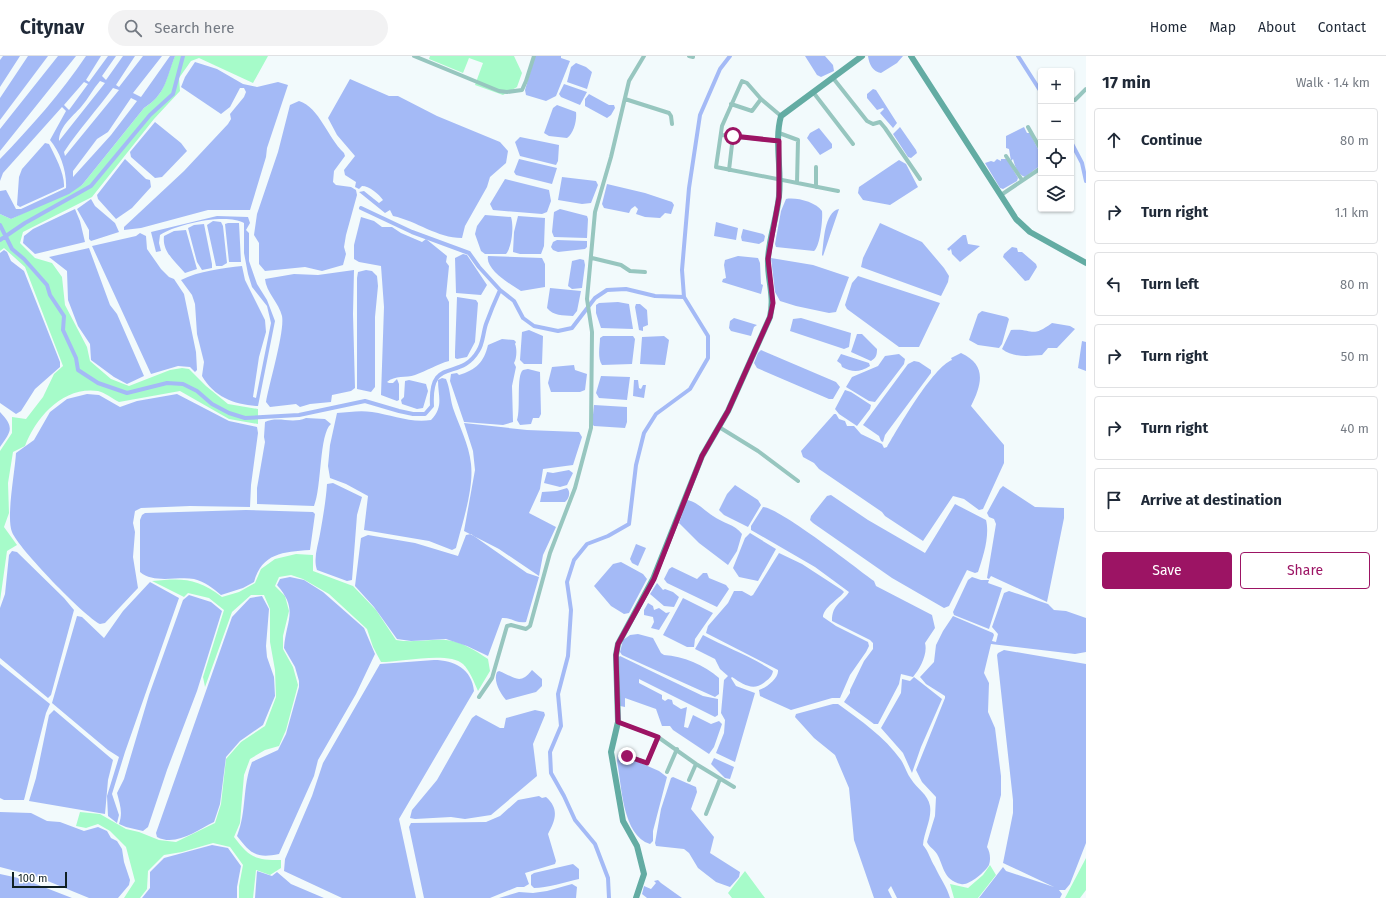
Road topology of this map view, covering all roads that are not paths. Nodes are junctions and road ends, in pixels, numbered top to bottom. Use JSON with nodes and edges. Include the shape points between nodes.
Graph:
{"nodes":[{"id":1,"x":414,"y":56,"type":"edge"},
{"id":2,"x":534,"y":56,"type":"edge"},
{"id":3,"x":644,"y":56,"type":"edge"},
{"id":4,"x":862,"y":56,"type":"edge"},
{"id":5,"x":911,"y":56,"type":"edge"},
{"id":6,"x":833,"y":78,"type":"junction"},
{"id":7,"x":1086,"y":89,"type":"edge"},
{"id":8,"x":813,"y":92,"type":"junction"},
{"id":9,"x":625,"y":99,"type":"junction"},
{"id":10,"x":760,"y":99,"type":"junction"},
{"id":11,"x":1075,"y":100,"type":"dead end"},
{"id":12,"x":731,"y":104,"type":"junction"},
{"id":13,"x":781,"y":116,"type":"junction"},
{"id":14,"x":672,"y":124,"type":"dead end"},
{"id":15,"x":1028,"y":127,"type":"dead end"},
{"id":16,"x":778,"y":132,"type":"junction"},
{"id":17,"x":721,"y":135,"type":"junction"},
{"id":18,"x":733,"y":136,"type":"junction"},
{"id":19,"x":779,"y":141,"type":"junction"},
{"id":20,"x":853,"y":144,"type":"dead end"},
{"id":21,"x":1038,"y":145,"type":"edge"},
{"id":22,"x":1006,"y":156,"type":"dead end"},
{"id":23,"x":816,"y":167,"type":"dead end"},
{"id":24,"x":729,"y":170,"type":"junction"},
{"id":25,"x":1038,"y":170,"type":"edge"},
{"id":26,"x":920,"y":179,"type":"dead end"},
{"id":27,"x":780,"y":180,"type":"junction"},
{"id":28,"x":1022,"y":180,"type":"junction"},
{"id":29,"x":797,"y":183,"type":"junction"},
{"id":30,"x":816,"y":187,"type":"junction"},
{"id":31,"x":838,"y":191,"type":"dead end"},
{"id":32,"x":1001,"y":195,"type":"junction"},
{"id":33,"x":592,"y":258,"type":"junction"},
{"id":34,"x":1086,"y":263,"type":"edge"},
{"id":35,"x":645,"y":272,"type":"dead end"},
{"id":36,"x":719,"y":427,"type":"junction"},
{"id":37,"x":798,"y":481,"type":"dead end"},
{"id":38,"x":479,"y":698,"type":"dead end"},
{"id":39,"x":618,"y":722,"type":"junction"},
{"id":40,"x":658,"y":737,"type":"junction"},
{"id":41,"x":677,"y":749,"type":"junction"},
{"id":42,"x":627,"y":756,"type":"dead end"},
{"id":43,"x":696,"y":764,"type":"junction"},
{"id":44,"x":667,"y":772,"type":"dead end"},
{"id":45,"x":720,"y":779,"type":"junction"},
{"id":46,"x":689,"y":780,"type":"dead end"},
{"id":47,"x":734,"y":787,"type":"dead end"},
{"id":48,"x":706,"y":814,"type":"dead end"},
{"id":49,"x":636,"y":898,"type":"edge"}],
"edges":[{"from":1,"to":2,"type":"street","via":[[507,92],[522,90]]},
{"from":3,"to":9,"type":"street","via":[[629,81]]},
{"from":4,"to":6,"type":"street"},
{"from":5,"to":32,"type":"street"},
{"from":6,"to":8,"type":"street"},
{"from":6,"to":26,"type":"street","via":[[867,121],[873,124],[880,122]]},
{"from":7,"to":11,"type":"street"},
{"from":8,"to":13,"type":"street"},
{"from":8,"to":20,"type":"street"},
{"from":9,"to":14,"type":"street","via":[[669,113]]},
{"from":9,"to":33,"type":"street","via":[[595,212]]},
{"from":10,"to":12,"type":"street","via":[[752,111]]},
{"from":10,"to":12,"type":"street","via":[[743,81]]},
{"from":10,"to":13,"type":"street"},
{"from":12,"to":17,"type":"street"},
{"from":13,"to":16,"type":"street"},
{"from":15,"to":21,"type":"street"},
{"from":16,"to":19,"type":"street"},
{"from":16,"to":29,"type":"street","via":[[798,140]]},
{"from":17,"to":18,"type":"street"},
{"from":17,"to":24,"type":"street","via":[[715,165]]},
{"from":18,"to":19,"type":"street"},
{"from":18,"to":24,"type":"street"},
{"from":19,"to":27,"type":"street"},
{"from":22,"to":28,"type":"street"},
{"from":23,"to":30,"type":"street"},
{"from":24,"to":27,"type":"street"},
{"from":25,"to":28,"type":"street"},
{"from":27,"to":29,"type":"street"},
{"from":27,"to":36,"type":"street","via":[[768,259],[773,303],[770,317]]},
{"from":28,"to":32,"type":"street"},
{"from":29,"to":30,"type":"street"},
{"from":30,"to":31,"type":"street"},
{"from":32,"to":34,"type":"street","via":[[1016,219],[1030,232]]},
{"from":33,"to":35,"type":"street","via":[[621,265],[630,271]]},
{"from":33,"to":38,"type":"street","via":[[587,299],[592,332],[589,436],[575,488],[550,553],[530,626],[526,629],[507,626],[492,678]]},
{"from":36,"to":37,"type":"street","via":[[758,451]]},
{"from":36,"to":39,"type":"street","via":[[702,456],[654,579],[618,644]]},
{"from":39,"to":40,"type":"street"},
{"from":39,"to":49,"type":"street","via":[[611,752],[623,821],[637,846],[644,874]]},
{"from":40,"to":41,"type":"street"},
{"from":40,"to":42,"type":"street","via":[[647,763]]},
{"from":41,"to":43,"type":"street"},
{"from":41,"to":44,"type":"street"},
{"from":43,"to":45,"type":"street"},
{"from":43,"to":46,"type":"street"},
{"from":45,"to":47,"type":"street"},
{"from":45,"to":48,"type":"street"}]}
